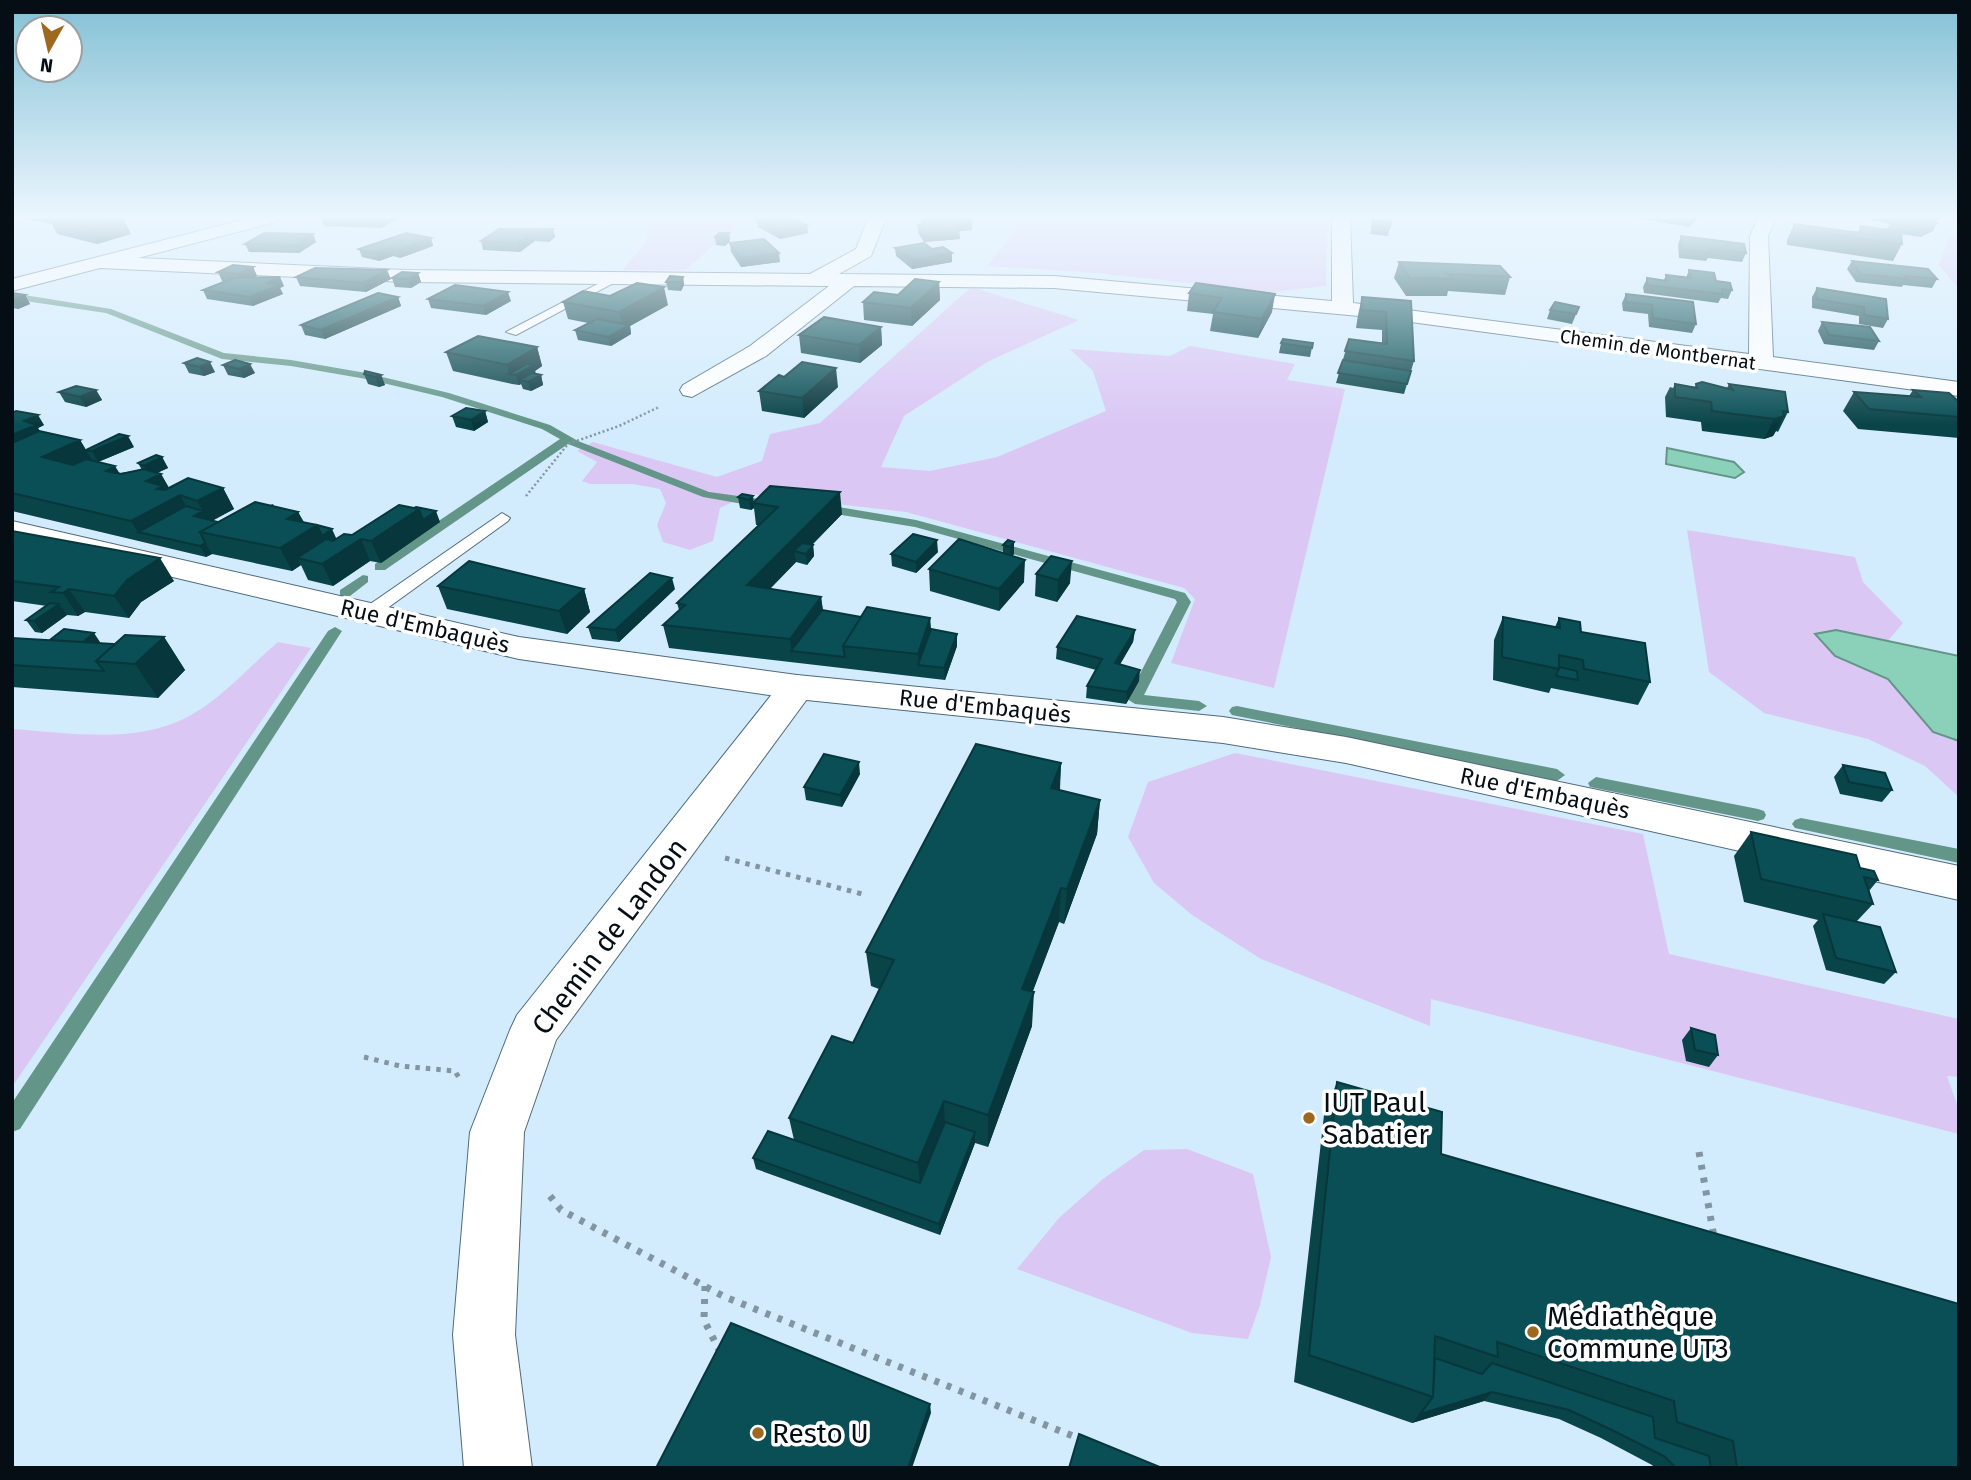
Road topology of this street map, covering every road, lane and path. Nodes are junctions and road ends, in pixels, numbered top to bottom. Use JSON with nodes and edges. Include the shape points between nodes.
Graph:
{"nodes":[{"id":1,"x":598,"y":287,"type":"edge"},
{"id":2,"x":841,"y":287,"type":"edge"},
{"id":3,"x":1108,"y":287,"type":"edge"},
{"id":4,"x":1343,"y":287,"type":"edge"},
{"id":5,"x":1760,"y":287,"type":"edge"},
{"id":6,"x":1343,"y":309,"type":"junction"},
{"id":7,"x":512,"y":332,"type":"dead end"},
{"id":8,"x":1761,"y":362,"type":"junction"},
{"id":9,"x":1959,"y":389,"type":"edge"},
{"id":10,"x":692,"y":390,"type":"joint"},
{"id":11,"x":502,"y":518,"type":"joint"},
{"id":12,"x":12,"y":530,"type":"edge"},
{"id":13,"x":369,"y":613,"type":"junction"},
{"id":14,"x":797,"y":687,"type":"junction"},
{"id":15,"x":731,"y":860,"type":"dead end"},
{"id":16,"x":1959,"y":883,"type":"edge"},
{"id":17,"x":866,"y":895,"type":"dead end"},
{"id":18,"x":364,"y":1057,"type":"dead end"},
{"id":19,"x":497,"y":1132,"type":"junction"},
{"id":20,"x":1699,"y":1152,"type":"dead end"},
{"id":21,"x":1717,"y":1248,"type":"edge"},
{"id":22,"x":705,"y":1286,"type":"junction"},
{"id":23,"x":722,"y":1357,"type":"edge"},
{"id":24,"x":1095,"y":1445,"type":"edge"},
{"id":25,"x":498,"y":1468,"type":"edge"}],
"edges":[{"from":1,"to":7,"type":"lane"},
{"from":2,"to":10,"type":"street","via":[[758,351]]},
{"from":3,"to":6,"type":"street","name":"Chemin de Montbernat"},
{"from":4,"to":6,"type":"street"},
{"from":5,"to":8,"type":"street"},
{"from":6,"to":8,"type":"street","name":"Chemin de Montbernat"},
{"from":8,"to":9,"type":"street","name":"Chemin de Montbernat"},
{"from":10,"to":11,"type":"path","via":[[619,426],[568,444]]},
{"from":11,"to":13,"type":"lane"},
{"from":12,"to":13,"type":"street","name":"Rue d'Embaquès"},
{"from":13,"to":14,"type":"street","name":"Rue d'Embaquès","via":[[519,649]]},
{"from":14,"to":16,"type":"street","name":"Rue d'Embaquès","via":[[1223,730],[1346,750]]},
{"from":14,"to":19,"type":"street","name":"Chemin de Landon","via":[[535,1030]]},
{"from":15,"to":17,"type":"path"},
{"from":18,"to":19,"type":"path","via":[[455,1071]]},
{"from":19,"to":22,"type":"path","via":[[561,1210]]},
{"from":19,"to":25,"type":"street","name":"Chemin de Landon","via":[[484,1335]]},
{"from":20,"to":21,"type":"path"},
{"from":22,"to":23,"type":"path","via":[[704,1320]]},
{"from":22,"to":24,"type":"path"}]}
